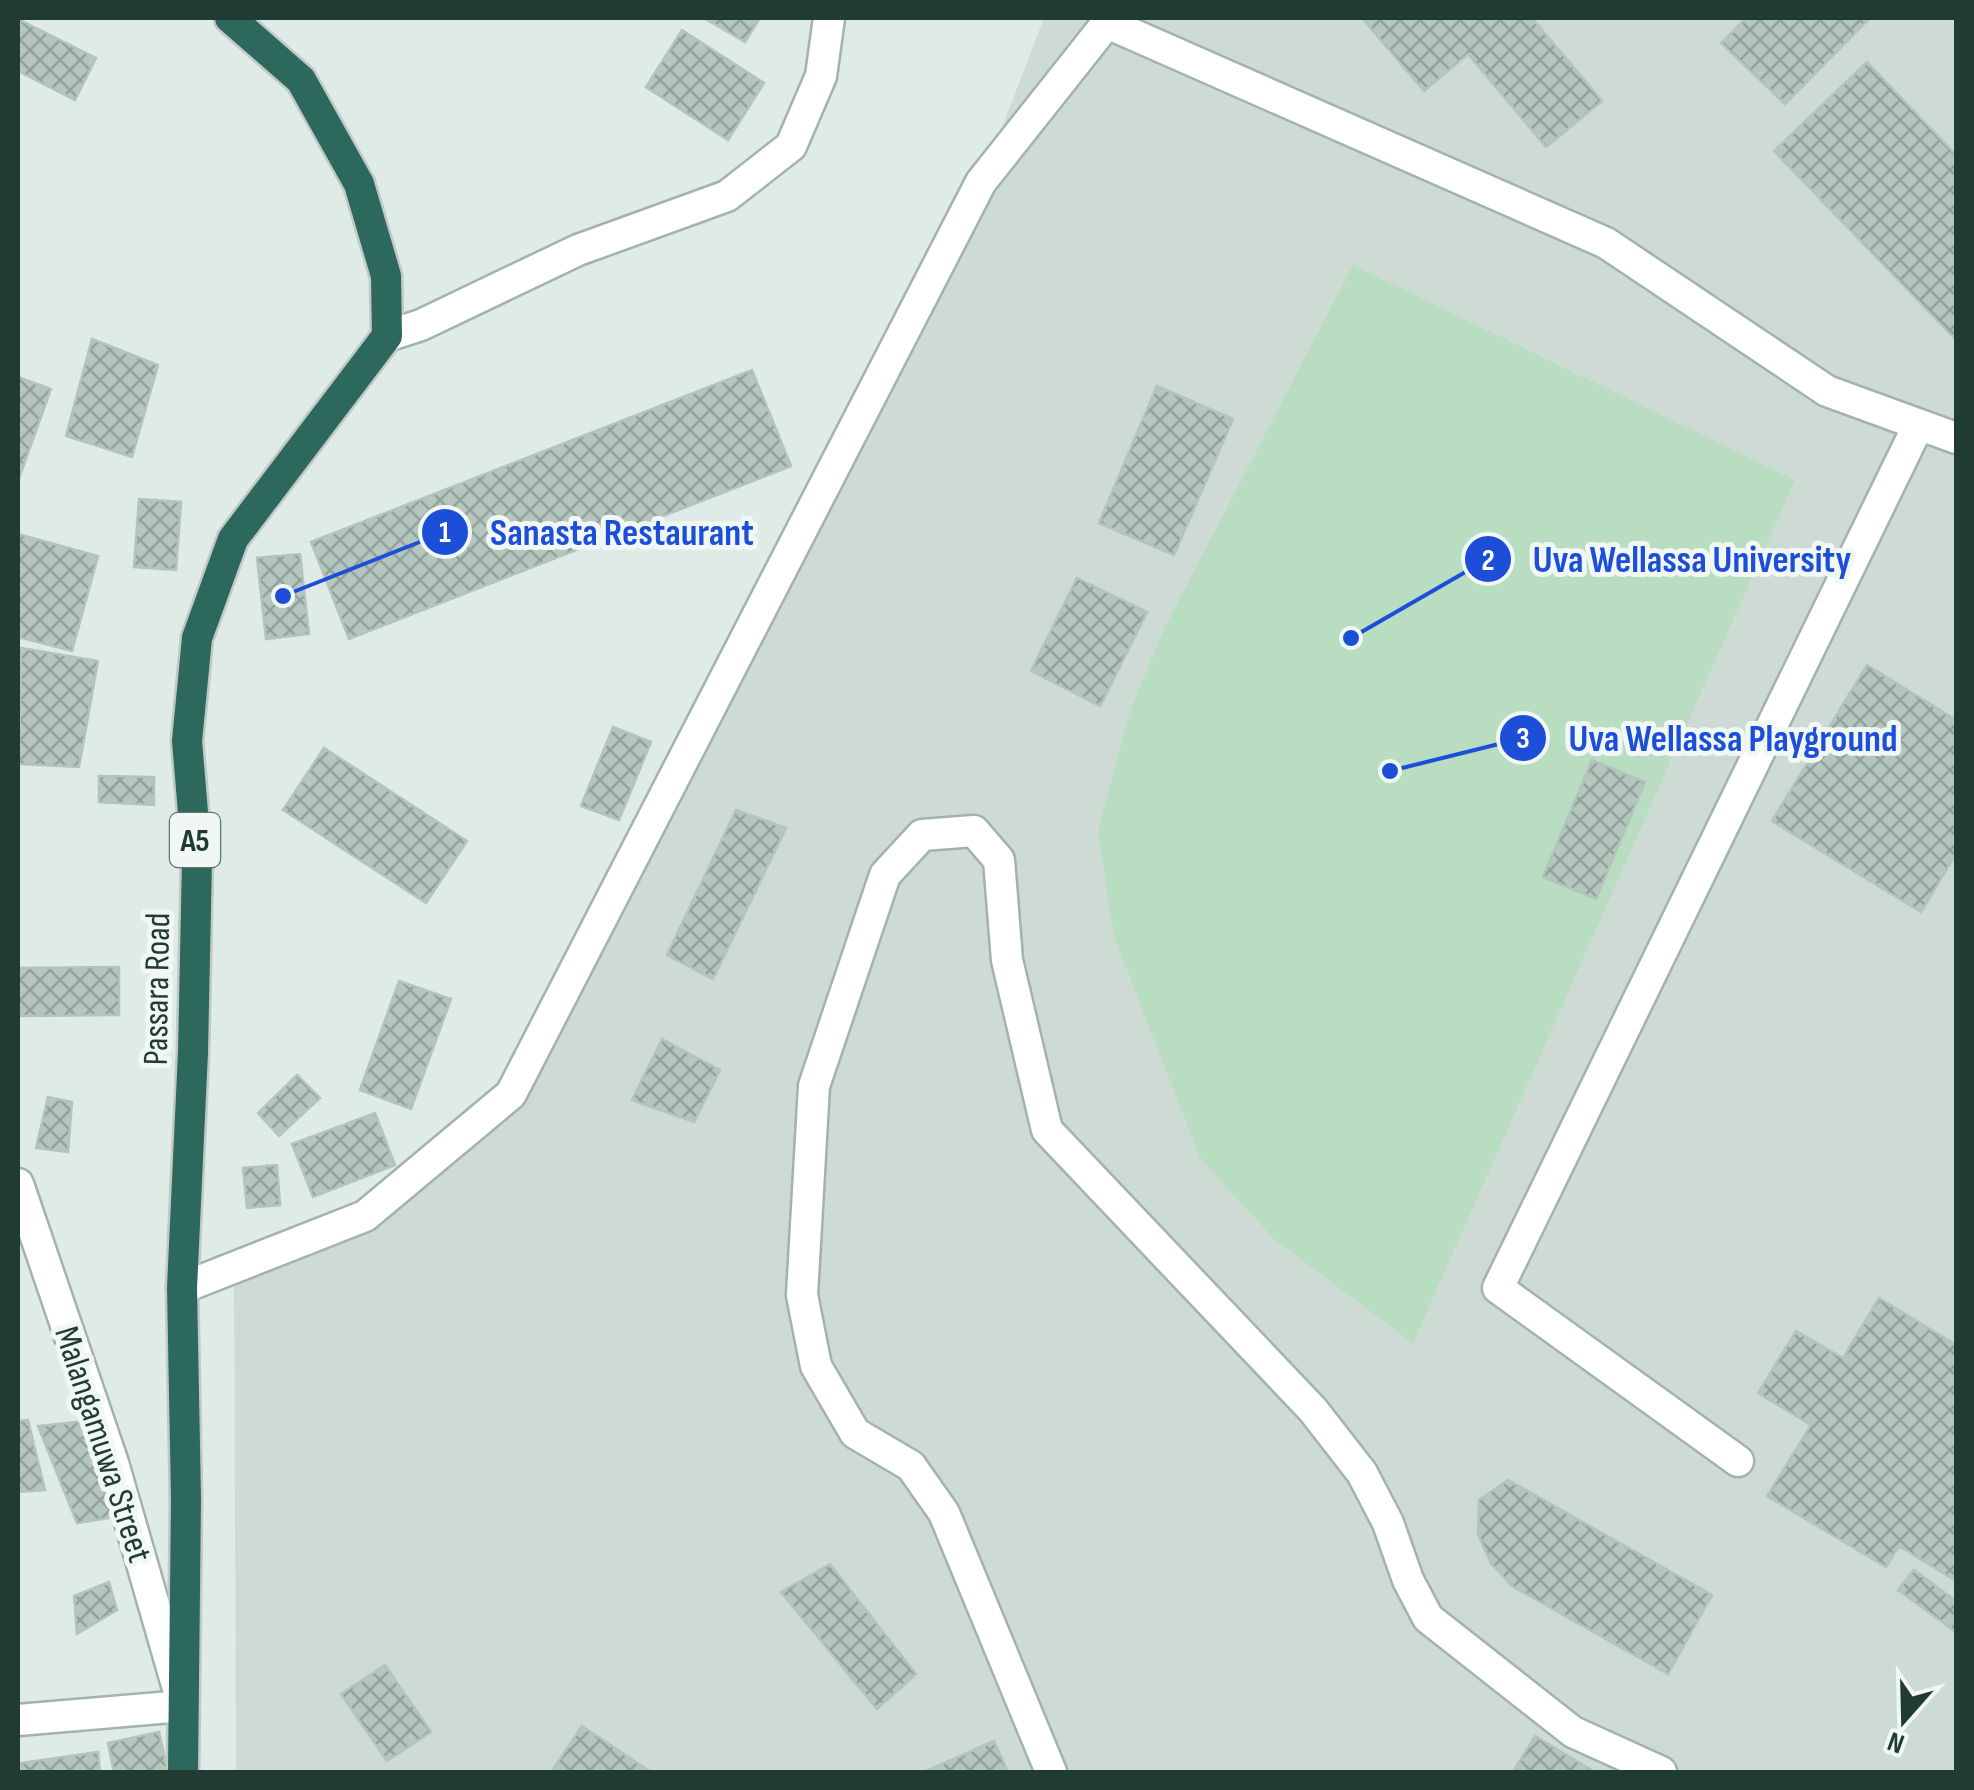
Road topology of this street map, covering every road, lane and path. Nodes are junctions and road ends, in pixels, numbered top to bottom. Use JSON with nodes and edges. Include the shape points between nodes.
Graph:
{"nodes":[{"id":1,"x":230,"y":18,"type":"edge"},
{"id":2,"x":829,"y":18,"type":"edge"},
{"id":3,"x":1106,"y":20,"type":"edge"},
{"id":4,"x":388,"y":336,"type":"junction"},
{"id":5,"x":1918,"y":426,"type":"junction"},
{"id":6,"x":1956,"y":438,"type":"edge"},
{"id":7,"x":18,"y":1184,"type":"edge"},
{"id":8,"x":182,"y":1288,"type":"junction"},
{"id":9,"x":1738,"y":1461,"type":"dead end"},
{"id":10,"x":183,"y":1706,"type":"junction"},
{"id":11,"x":18,"y":1720,"type":"edge"},
{"id":12,"x":183,"y":1772,"type":"edge"},
{"id":13,"x":1051,"y":1772,"type":"edge"},
{"id":14,"x":1660,"y":1772,"type":"edge"}],
"edges":[{"from":1,"to":4,"type":"highway","via":[[301,80],[359,184],[386,276]]},
{"from":2,"to":4,"type":"street","via":[[822,76],[791,146],[727,196],[578,250]]},
{"from":3,"to":5,"type":"street","via":[[1606,243],[1827,391]]},
{"from":3,"to":8,"type":"street","via":[[980,182],[512,1094],[366,1216]]},
{"from":4,"to":8,"type":"highway","name":"Passara Road","number":"A5","via":[[233,539],[197,638],[187,742],[196,860]]},
{"from":5,"to":6,"type":"street"},
{"from":5,"to":9,"type":"street","via":[[1498,1288]]},
{"from":7,"to":10,"type":"street","name":"Malangamuwa Street","via":[[113,1462]]},
{"from":8,"to":10,"type":"highway","name":"Passara Road","number":"A5"},
{"from":10,"to":11,"type":"street"},
{"from":10,"to":12,"type":"highway","name":"Passara Road","number":"A5"},
{"from":13,"to":14,"type":"street","via":[[944,1512],[911,1466],[855,1433],[816,1366],[802,1294],[814,1086],[885,875],[922,835],[974,831],[1000,860],[1007,960],[1047,1130],[1313,1410],[1362,1473],[1428,1618],[1573,1732]]}]}
